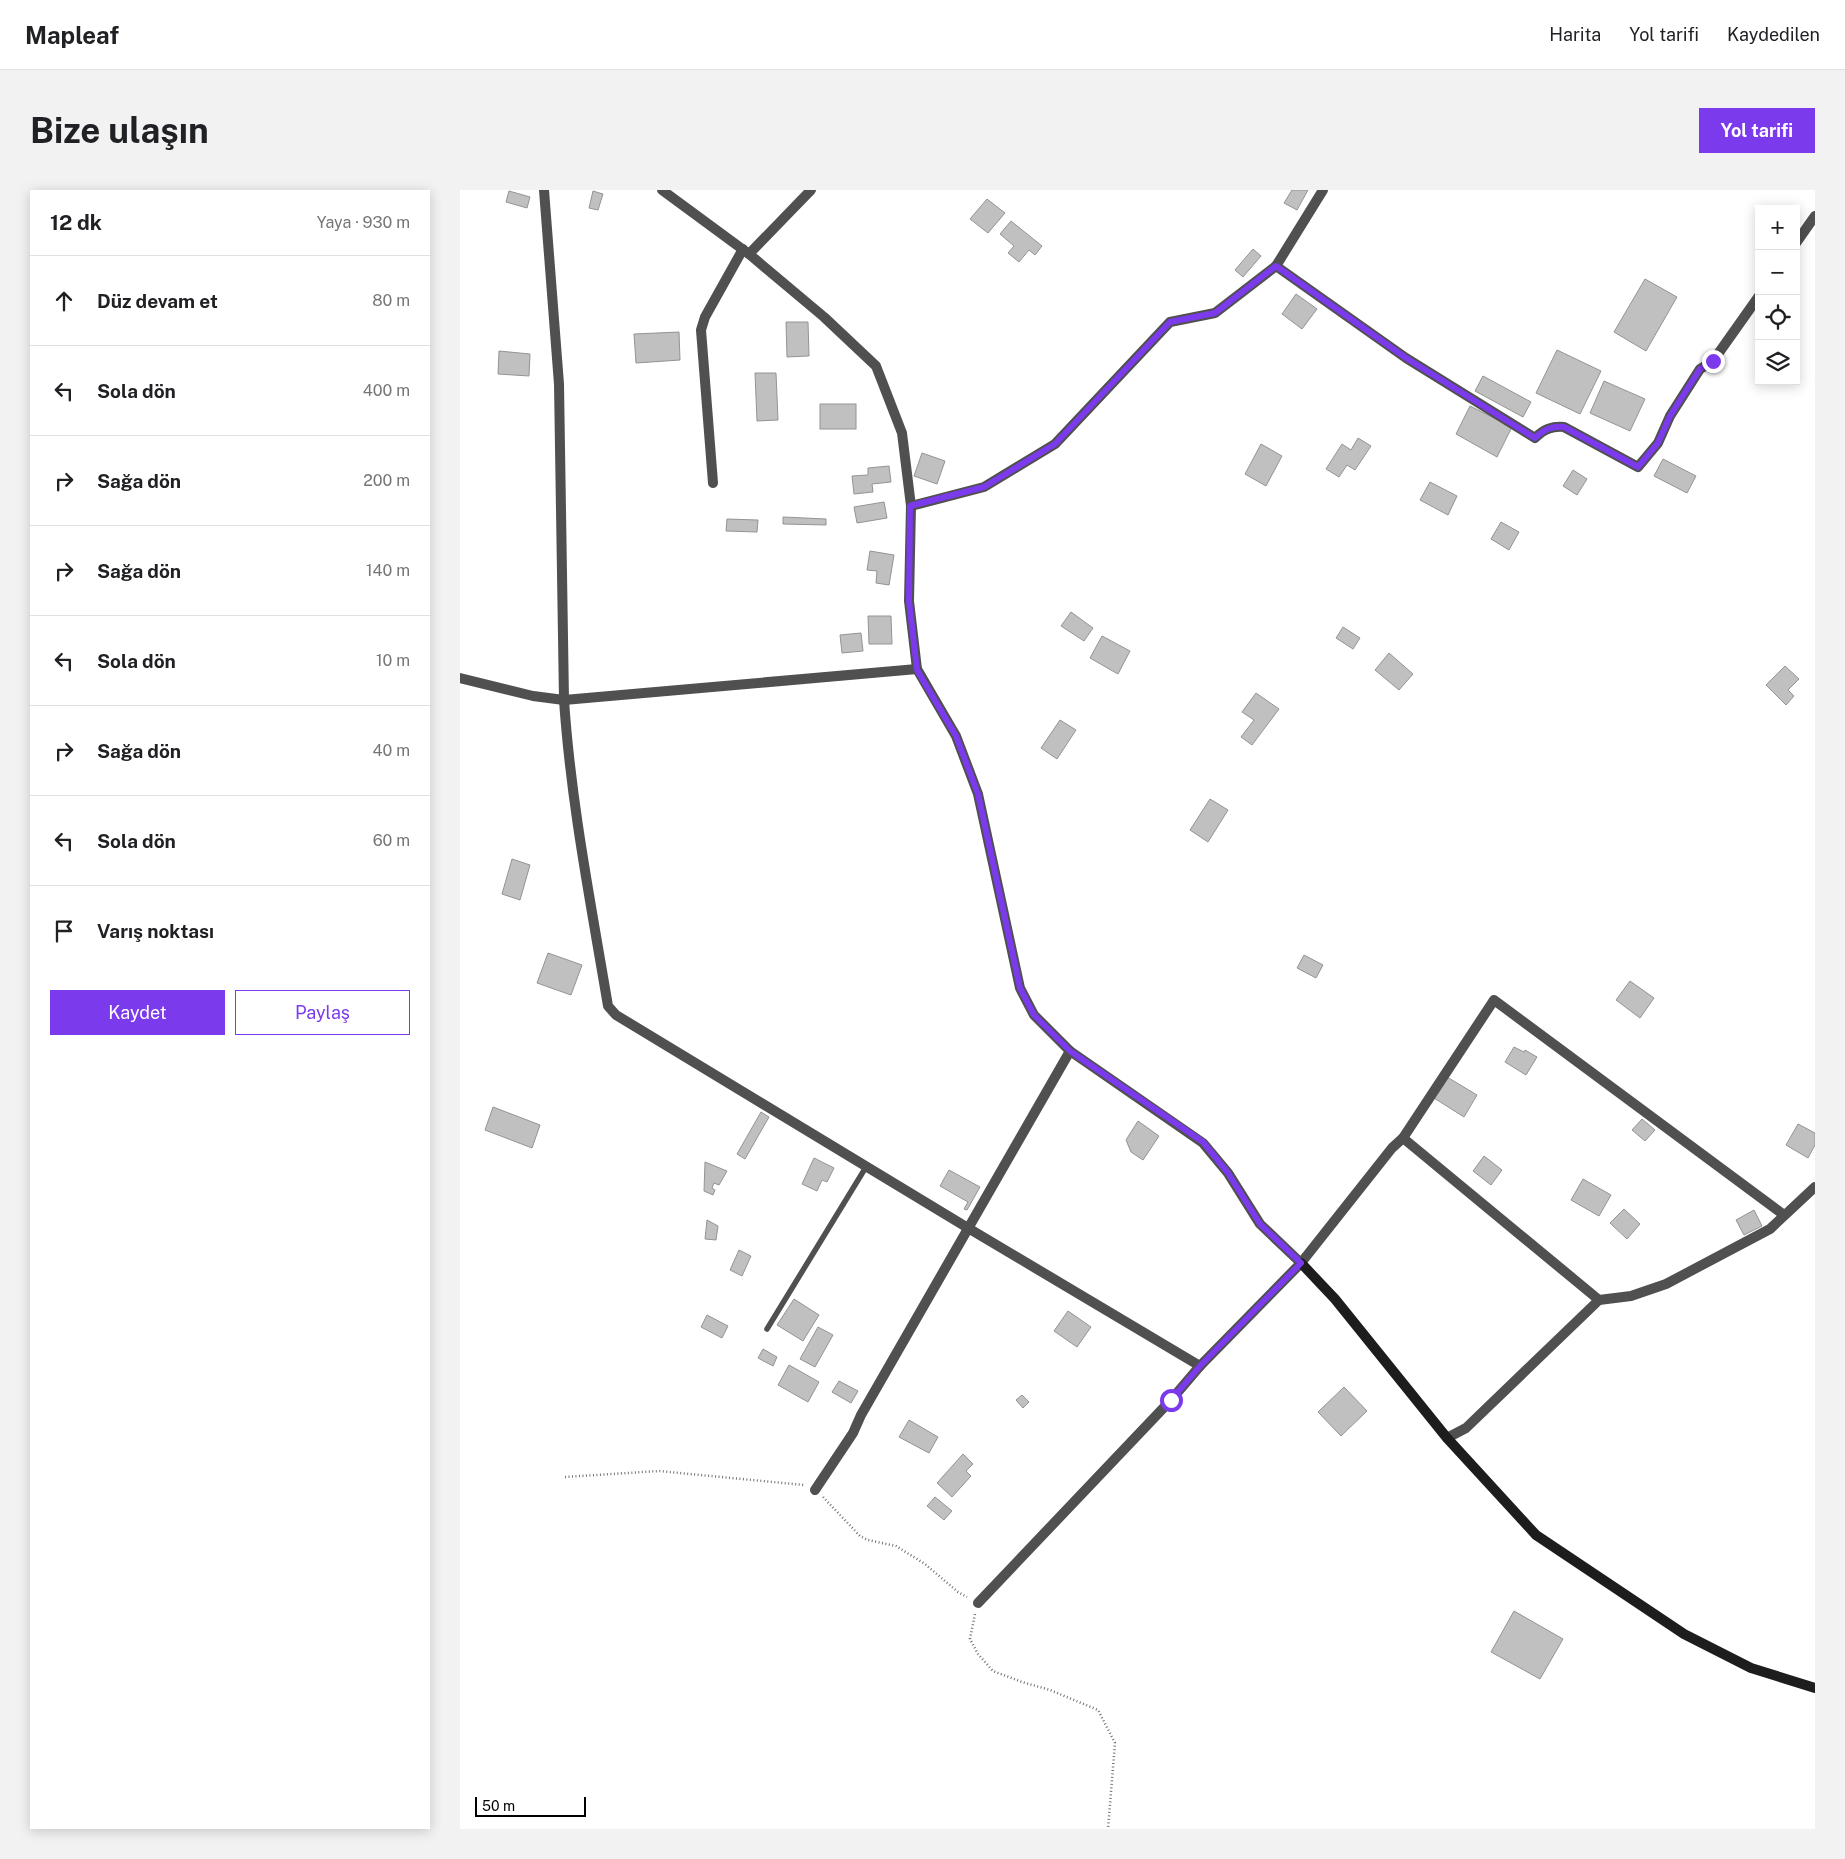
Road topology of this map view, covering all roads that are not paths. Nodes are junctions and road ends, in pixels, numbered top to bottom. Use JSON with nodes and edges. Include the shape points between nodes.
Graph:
{"nodes":[{"id":1,"x":544,"y":190,"type":"edge"},
{"id":2,"x":662,"y":190,"type":"edge"},
{"id":3,"x":811,"y":190,"type":"edge"},
{"id":4,"x":1323,"y":190,"type":"edge"},
{"id":5,"x":1815,"y":216,"type":"edge"},
{"id":6,"x":1800,"y":237,"type":"edge"},
{"id":7,"x":746,"y":252,"type":"junction"},
{"id":8,"x":1276,"y":266,"type":"junction"},
{"id":9,"x":1755,"y":302,"type":"edge"},
{"id":10,"x":713,"y":483,"type":"dead end"},
{"id":11,"x":910,"y":506,"type":"junction"},
{"id":12,"x":917,"y":670,"type":"junction"},
{"id":13,"x":460,"y":678,"type":"edge"},
{"id":14,"x":564,"y":700,"type":"junction"},
{"id":15,"x":1070,"y":1051,"type":"junction"},
{"id":16,"x":1403,"y":1138,"type":"junction"},
{"id":17,"x":866,"y":1167,"type":"junction"},
{"id":18,"x":1815,"y":1187,"type":"edge"},
{"id":19,"x":1784,"y":1215,"type":"junction"},
{"id":20,"x":968,"y":1228,"type":"junction"},
{"id":21,"x":1301,"y":1263,"type":"junction"},
{"id":22,"x":1598,"y":1300,"type":"junction"},
{"id":23,"x":767,"y":1329,"type":"dead end"},
{"id":24,"x":1200,"y":1366,"type":"junction"},
{"id":25,"x":1447,"y":1438,"type":"junction"},
{"id":26,"x":815,"y":1490,"type":"road end"},
{"id":27,"x":978,"y":1603,"type":"road end"},
{"id":28,"x":1815,"y":1688,"type":"edge"}],
"edges":[{"from":1,"to":14,"type":"street","via":[[559,384]]},
{"from":2,"to":7,"type":"street"},
{"from":3,"to":7,"type":"street"},
{"from":4,"to":8,"type":"street"},
{"from":5,"to":6,"type":"street"},
{"from":7,"to":10,"type":"street","via":[[705,317],[701,330]]},
{"from":7,"to":11,"type":"street","via":[[824,317],[876,366],[902,433]]},
{"from":8,"to":9,"type":"street","via":[[1406,358],[1535,438],[1546,429],[1564,427],[1638,467],[1658,443],[1670,416],[1700,369],[1713,361]]},
{"from":8,"to":11,"type":"street","via":[[1215,313],[1170,322],[1055,444],[984,487]]},
{"from":11,"to":12,"type":"street","via":[[909,601]]},
{"from":12,"to":14,"type":"street"},
{"from":12,"to":15,"type":"street","via":[[956,736],[978,794],[1020,988],[1034,1015]]},
{"from":13,"to":14,"type":"street","via":[[533,696]]},
{"from":14,"to":17,"type":"street","via":[[574,804],[608,1006],[616,1015]]},
{"from":15,"to":20,"type":"street"},
{"from":15,"to":21,"type":"street","via":[[1203,1142],[1228,1173],[1260,1224]]},
{"from":16,"to":19,"type":"street","via":[[1494,1000]]},
{"from":16,"to":21,"type":"street"},
{"from":16,"to":22,"type":"street"},
{"from":17,"to":20,"type":"street"},
{"from":17,"to":23,"type":"lane"},
{"from":18,"to":19,"type":"street"},
{"from":19,"to":22,"type":"street","via":[[1770,1229],[1666,1284],[1631,1296]]},
{"from":20,"to":24,"type":"street"},
{"from":20,"to":26,"type":"street","via":[[853,1433]]},
{"from":21,"to":24,"type":"street"},
{"from":21,"to":25,"type":"street","via":[[1335,1299]]},
{"from":22,"to":25,"type":"street","via":[[1466,1428]]},
{"from":24,"to":27,"type":"street"},
{"from":25,"to":28,"type":"street","via":[[1536,1535],[1684,1634],[1751,1668]]}]}
